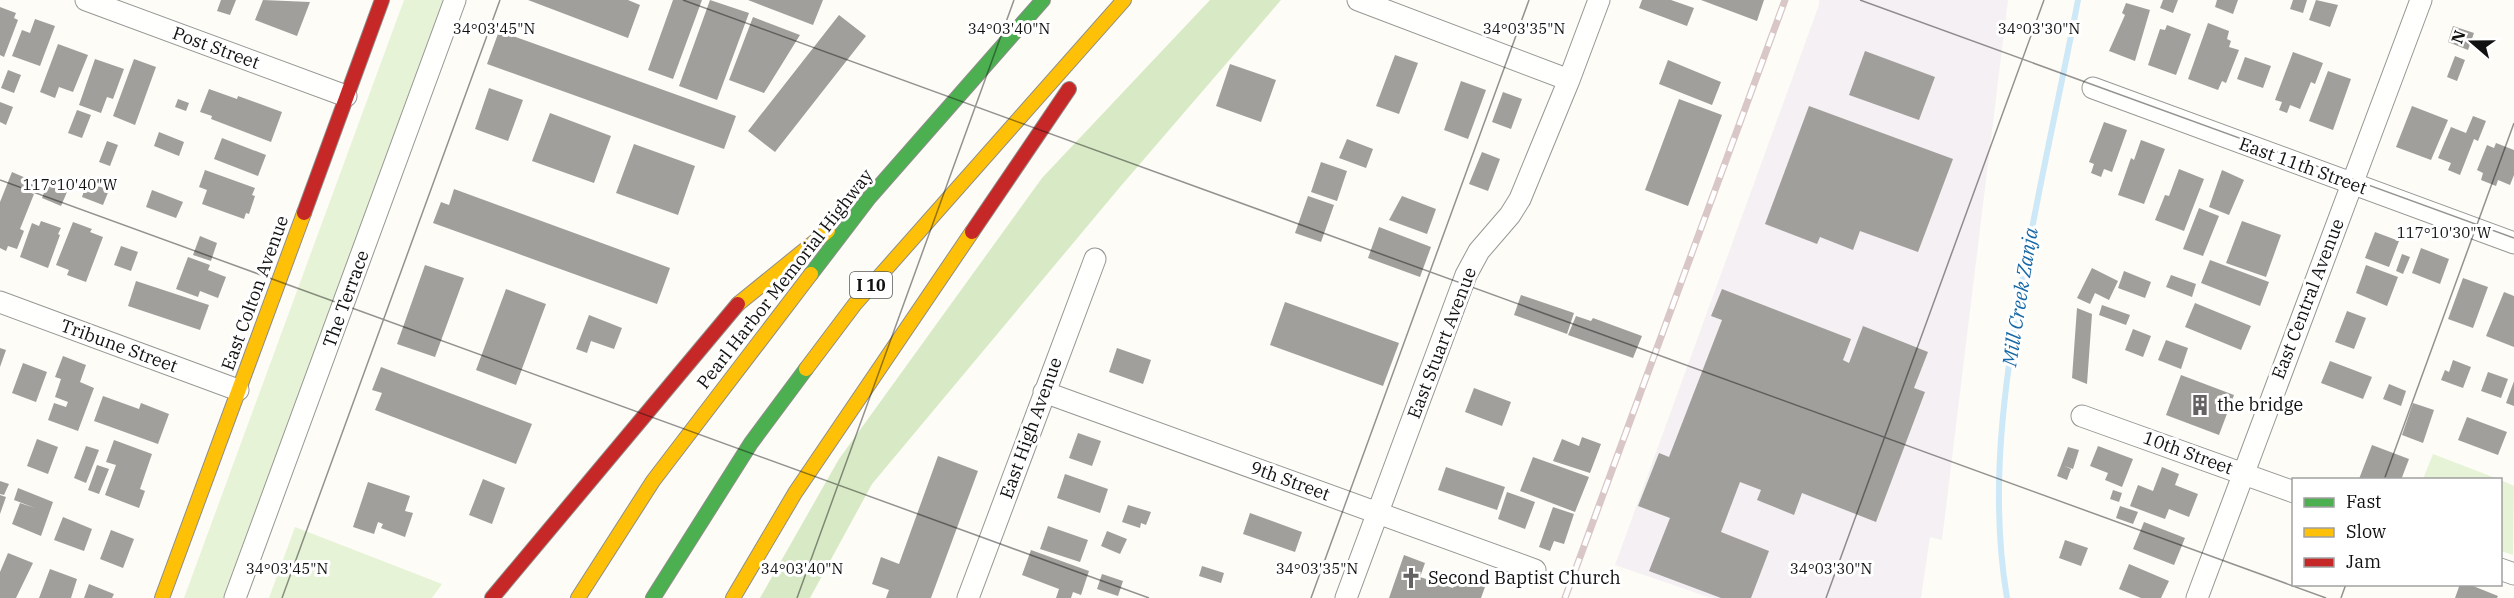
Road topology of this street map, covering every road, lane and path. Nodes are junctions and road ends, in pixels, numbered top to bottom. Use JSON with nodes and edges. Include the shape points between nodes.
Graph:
{"nodes":[{"id":1,"x":86,"y":0,"type":"edge"},
{"id":2,"x":382,"y":0,"type":"edge"},
{"id":3,"x":455,"y":0,"type":"edge"},
{"id":4,"x":1044,"y":0,"type":"edge"},
{"id":5,"x":1124,"y":0,"type":"edge"},
{"id":6,"x":1129,"y":0,"type":"edge"},
{"id":7,"x":1358,"y":0,"type":"edge"},
{"id":8,"x":1599,"y":0,"type":"edge"},
{"id":9,"x":2421,"y":0,"type":"edge"},
{"id":10,"x":1569,"y":80,"type":"junction"},
{"id":11,"x":2092,"y":88,"type":"dead end"},
{"id":12,"x":346,"y":96,"type":"junction"},
{"id":13,"x":2351,"y":183,"type":"junction"},
{"id":14,"x":869,"y":198,"type":"junction"},
{"id":15,"x":2514,"y":243,"type":"edge"},
{"id":16,"x":1095,"y":259,"type":"dead end"},
{"id":17,"x":0,"y":302,"type":"edge"},
{"id":18,"x":238,"y":390,"type":"junction"},
{"id":19,"x":1044,"y":392,"type":"junction"},
{"id":20,"x":2082,"y":416,"type":"dead end"},
{"id":21,"x":2242,"y":473,"type":"junction"},
{"id":22,"x":2292,"y":491,"type":"edge"},
{"id":23,"x":1378,"y":513,"type":"junction"},
{"id":24,"x":1535,"y":570,"type":"dead end"},
{"id":25,"x":162,"y":598,"type":"edge"},
{"id":26,"x":236,"y":598,"type":"edge"},
{"id":27,"x":492,"y":598,"type":"edge"},
{"id":28,"x":578,"y":598,"type":"edge"},
{"id":29,"x":653,"y":598,"type":"edge"},
{"id":30,"x":733,"y":598,"type":"edge"},
{"id":31,"x":968,"y":598,"type":"edge"},
{"id":32,"x":1346,"y":598,"type":"edge"},
{"id":33,"x":2197,"y":598,"type":"edge"}],
"edges":[{"from":1,"to":12,"type":"street","name":"Post Street"},
{"from":2,"to":12,"type":"main road","name":"East Colton Avenue"},
{"from":3,"to":26,"type":"street","name":"The Terrace"},
{"from":4,"to":14,"type":"main road","name":"Pearl Harbor Memorial Highway"},
{"from":5,"to":29,"type":"main road","number":"I 10","via":[[855,304],[751,442]]},
{"from":6,"to":30,"type":"main road","via":[[795,493]]},
{"from":7,"to":10,"type":"street"},
{"from":8,"to":10,"type":"street","name":"East Stuart Avenue"},
{"from":9,"to":13,"type":"street","name":"East Central Avenue"},
{"from":10,"to":23,"type":"street","name":"East Stuart Avenue","via":[[1520,199],[1479,251],[1466,275]]},
{"from":11,"to":13,"type":"street","name":"East 11th Street"},
{"from":12,"to":18,"type":"main road","name":"East Colton Avenue"},
{"from":13,"to":15,"type":"street","name":"East 11th Street"},
{"from":13,"to":21,"type":"street","name":"East Central Avenue"},
{"from":14,"to":27,"type":"main road","via":[[738,304]]},
{"from":14,"to":28,"type":"main road","name":"Pearl Harbor Memorial Highway","via":[[653,481]]},
{"from":16,"to":19,"type":"street","name":"East High Avenue"},
{"from":17,"to":18,"type":"street","name":"Tribune Street"},
{"from":18,"to":25,"type":"main road","name":"East Colton Avenue"},
{"from":19,"to":23,"type":"street","name":"9th Street"},
{"from":19,"to":31,"type":"street","name":"East High Avenue"},
{"from":20,"to":21,"type":"street","name":"10th Street"},
{"from":21,"to":22,"type":"street","name":"10th Street"},
{"from":21,"to":33,"type":"street","name":"East Central Avenue"},
{"from":23,"to":24,"type":"street","name":"9th Street"},
{"from":23,"to":32,"type":"street","name":"East Stuart Avenue"}]}
